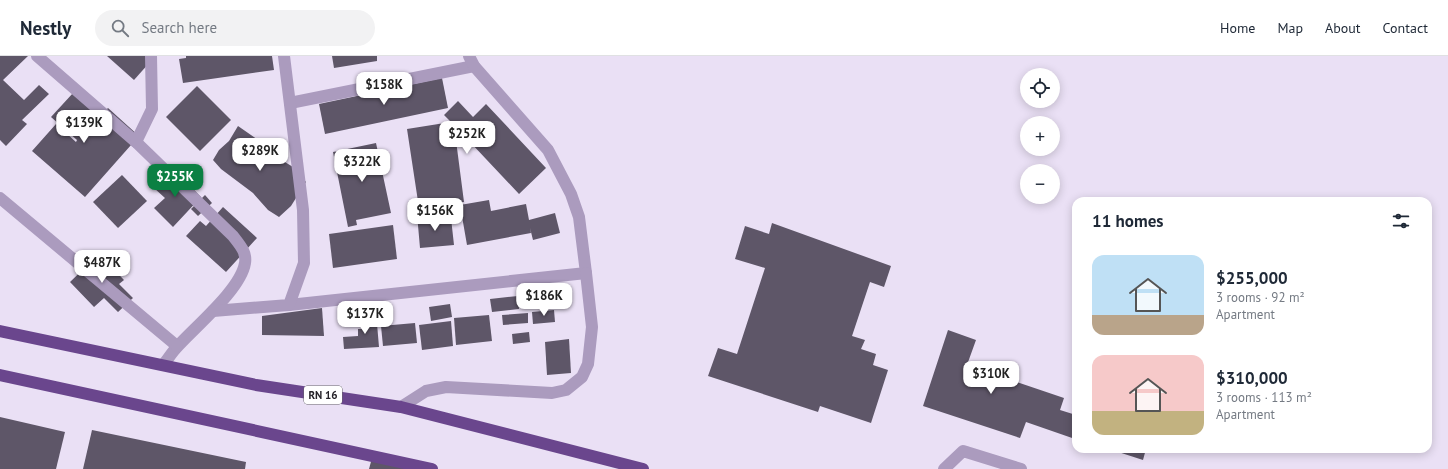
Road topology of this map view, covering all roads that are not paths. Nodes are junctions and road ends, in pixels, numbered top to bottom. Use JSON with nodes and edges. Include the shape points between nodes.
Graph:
{"nodes":[{"id":1,"x":37,"y":56,"type":"edge"},
{"id":2,"x":150,"y":56,"type":"edge"},
{"id":3,"x":284,"y":56,"type":"edge"},
{"id":4,"x":472,"y":61,"type":"edge"},
{"id":5,"x":290,"y":104,"type":"junction"},
{"id":6,"x":136,"y":142,"type":"junction"},
{"id":7,"x":0,"y":198,"type":"edge"},
{"id":8,"x":586,"y":272,"type":"junction"},
{"id":9,"x":289,"y":305,"type":"junction"},
{"id":10,"x":213,"y":311,"type":"junction"},
{"id":11,"x":0,"y":331,"type":"edge"},
{"id":12,"x":178,"y":346,"type":"junction"},
{"id":13,"x":163,"y":365,"type":"junction"},
{"id":14,"x":0,"y":375,"type":"edge"},
{"id":15,"x":401,"y":407,"type":"junction"},
{"id":16,"x":432,"y":469,"type":"edge"},
{"id":17,"x":643,"y":469,"type":"edge"},
{"id":18,"x":944,"y":469,"type":"edge"},
{"id":19,"x":1020,"y":469,"type":"edge"}],
"edges":[{"from":1,"to":6,"type":"street"},
{"from":2,"to":6,"type":"street","via":[[152,108]]},
{"from":3,"to":5,"type":"street"},
{"from":4,"to":5,"type":"street"},
{"from":4,"to":8,"type":"street","via":[[548,150],[571,194],[579,217]]},
{"from":5,"to":9,"type":"street","via":[[303,210],[304,263]]},
{"from":6,"to":10,"type":"street","via":[[244,249],[246,262],[240,277]]},
{"from":7,"to":12,"type":"street"},
{"from":8,"to":9,"type":"street"},
{"from":8,"to":15,"type":"street","via":[[592,327],[588,364],[582,377],[566,390],[552,393],[446,387],[426,391]]},
{"from":9,"to":10,"type":"street"},
{"from":10,"to":12,"type":"street"},
{"from":11,"to":13,"type":"highway","number":"RN 16"},
{"from":12,"to":13,"type":"street"},
{"from":13,"to":15,"type":"highway","number":"RN 16","via":[[256,385]]},
{"from":14,"to":16,"type":"highway"},
{"from":15,"to":17,"type":"highway","number":"RN 16"},
{"from":18,"to":19,"type":"street","via":[[963,451]]}]}
